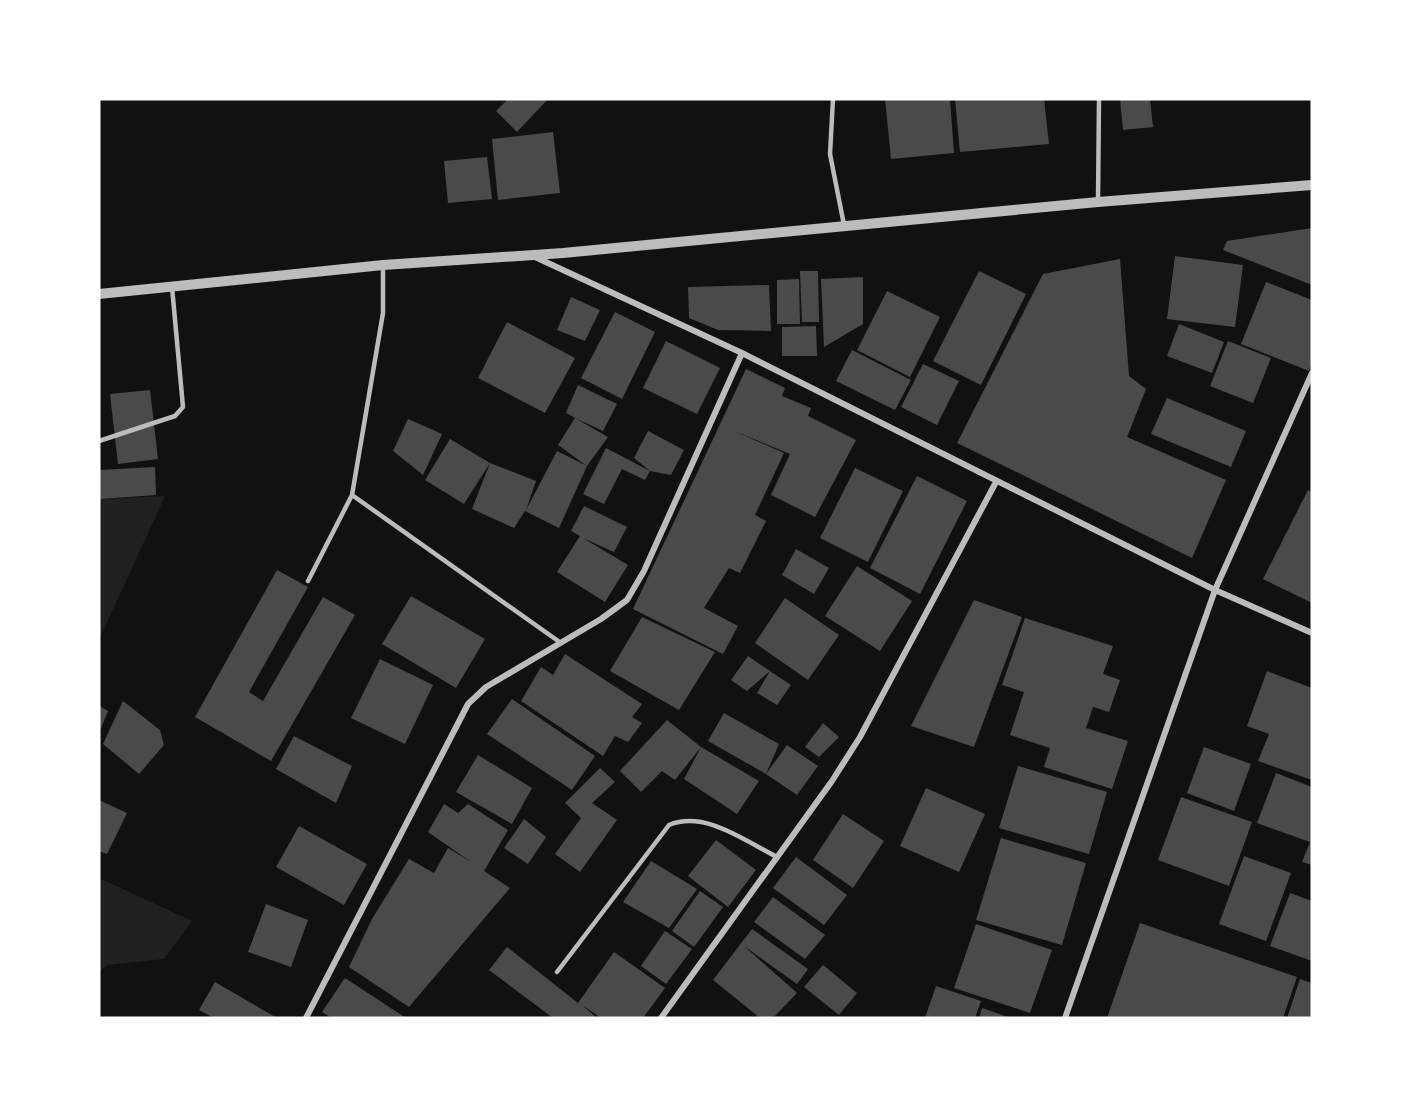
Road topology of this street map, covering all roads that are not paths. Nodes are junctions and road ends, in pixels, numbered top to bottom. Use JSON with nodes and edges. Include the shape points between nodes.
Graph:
{"nodes":[{"id":1,"x":833,"y":99,"type":"edge"},
{"id":2,"x":1099,"y":99,"type":"edge"},
{"id":3,"x":1312,"y":185,"type":"edge"},
{"id":4,"x":1098,"y":202,"type":"junction"},
{"id":5,"x":844,"y":228,"type":"junction"},
{"id":6,"x":532,"y":255,"type":"junction"},
{"id":7,"x":383,"y":265,"type":"junction"},
{"id":8,"x":172,"y":287,"type":"junction"},
{"id":9,"x":99,"y":294,"type":"edge"},
{"id":10,"x":742,"y":353,"type":"junction"},
{"id":11,"x":1312,"y":373,"type":"edge"},
{"id":12,"x":99,"y":441,"type":"edge"},
{"id":13,"x":996,"y":482,"type":"junction"},
{"id":14,"x":352,"y":495,"type":"junction"},
{"id":15,"x":308,"y":581,"type":"dead end"},
{"id":16,"x":1215,"y":590,"type":"junction"},
{"id":17,"x":1312,"y":633,"type":"edge"},
{"id":18,"x":561,"y":643,"type":"junction"},
{"id":19,"x":777,"y":857,"type":"junction"},
{"id":20,"x":557,"y":972,"type":"dead end"},
{"id":21,"x":306,"y":1018,"type":"edge"},
{"id":22,"x":661,"y":1018,"type":"edge"},
{"id":23,"x":1065,"y":1018,"type":"edge"}],
"edges":[{"from":1,"to":5,"type":"lane","via":[[830,154]]},
{"from":2,"to":4,"type":"lane"},
{"from":3,"to":4,"type":"street"},
{"from":4,"to":5,"type":"street"},
{"from":5,"to":6,"type":"street"},
{"from":6,"to":7,"type":"street"},
{"from":6,"to":10,"type":"street"},
{"from":7,"to":8,"type":"street"},
{"from":7,"to":14,"type":"lane","via":[[383,313]]},
{"from":8,"to":9,"type":"street"},
{"from":8,"to":12,"type":"lane","via":[[183,407],[175,416]]},
{"from":10,"to":13,"type":"street"},
{"from":10,"to":18,"type":"street","via":[[644,571],[627,600]]},
{"from":11,"to":16,"type":"street"},
{"from":13,"to":16,"type":"street"},
{"from":13,"to":19,"type":"street","via":[[860,737]]},
{"from":14,"to":15,"type":"lane"},
{"from":14,"to":18,"type":"lane"},
{"from":16,"to":17,"type":"street"},
{"from":16,"to":23,"type":"street"},
{"from":18,"to":21,"type":"street","via":[[486,687],[468,704]]},
{"from":19,"to":20,"type":"lane","via":[[710,824],[682,820],[669,825]]},
{"from":19,"to":22,"type":"street"}]}
